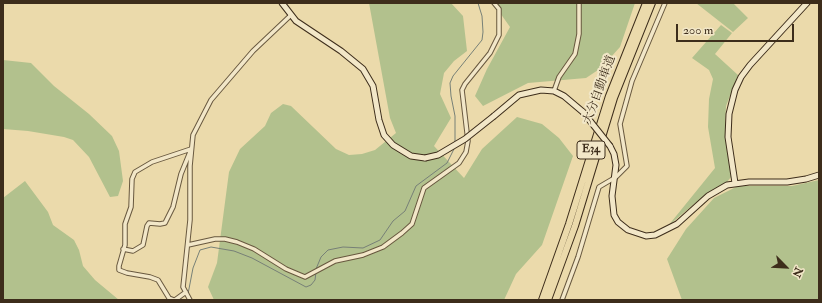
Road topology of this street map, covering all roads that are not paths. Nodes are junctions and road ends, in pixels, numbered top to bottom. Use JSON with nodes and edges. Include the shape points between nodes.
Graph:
{"nodes":[{"id":1,"x":282,"y":3,"type":"edge"},
{"id":2,"x":494,"y":3,"type":"edge"},
{"id":3,"x":579,"y":3,"type":"edge"},
{"id":4,"x":646,"y":3,"type":"edge"},
{"id":5,"x":652,"y":3,"type":"edge"},
{"id":6,"x":665,"y":3,"type":"edge"},
{"id":7,"x":807,"y":3,"type":"edge"},
{"id":8,"x":290,"y":16,"type":"junction"},
{"id":9,"x":554,"y":91,"type":"junction"},
{"id":10,"x":191,"y":149,"type":"junction"},
{"id":11,"x":819,"y":174,"type":"edge"},
{"id":12,"x":616,"y":178,"type":"junction"},
{"id":13,"x":735,"y":183,"type":"junction"},
{"id":14,"x":188,"y":245,"type":"junction"},
{"id":15,"x":123,"y":249,"type":"junction"},
{"id":16,"x":186,"y":292,"type":"junction"},
{"id":17,"x":175,"y":300,"type":"edge"},
{"id":18,"x":190,"y":300,"type":"edge"},
{"id":19,"x":542,"y":300,"type":"edge"},
{"id":20,"x":548,"y":300,"type":"edge"},
{"id":21,"x":562,"y":300,"type":"edge"}],
"edges":[{"from":1,"to":8,"type":"street"},
{"from":2,"to":14,"type":"street","via":[[499,9],[499,35],[490,53],[462,90],[468,141],[466,152],[460,163],[424,188],[412,224],[402,233],[383,247],[363,255],[335,261],[305,277],[237,242],[215,239]]},
{"from":3,"to":9,"type":"street","via":[[580,34],[575,54],[559,77]]},
{"from":4,"to":19,"type":"highway","name":"大分自動車道","number":"E34","via":[[609,96]]},
{"from":5,"to":20,"type":"highway","name":"大分自動車道","number":"E34","via":[[614,98],[575,226]]},
{"from":6,"to":12,"type":"street","via":[[627,97],[620,124],[627,166]]},
{"from":7,"to":13,"type":"street","via":[[750,65],[735,90],[729,114],[728,138]]},
{"from":8,"to":9,"type":"street","bridge":true,"via":[[363,69],[373,86],[384,135],[399,150],[411,156],[425,158],[438,155],[465,139],[519,95],[541,90]]},
{"from":8,"to":10,"type":"street","via":[[253,51],[211,100],[193,135]]},
{"from":9,"to":12,"type":"street","bridge":true,"via":[[576,104],[610,146],[614,154]]},
{"from":10,"to":14,"type":"street"},
{"from":10,"to":15,"type":"street","via":[[180,174],[173,207],[165,223],[149,223],[143,245],[133,251]]},
{"from":10,"to":15,"type":"street","via":[[152,162],[134,172]]},
{"from":11,"to":13,"type":"street","via":[[787,182]]},
{"from":12,"to":13,"type":"street","via":[[612,196],[614,215],[628,230],[646,236],[655,235],[677,224],[708,196]]},
{"from":12,"to":21,"type":"street","via":[[602,184],[597,190],[578,257]]},
{"from":14,"to":16,"type":"street","via":[[183,287]]},
{"from":15,"to":17,"type":"street","via":[[119,270],[155,278],[169,298]]},
{"from":16,"to":17,"type":"street"},
{"from":16,"to":18,"type":"street"}]}
